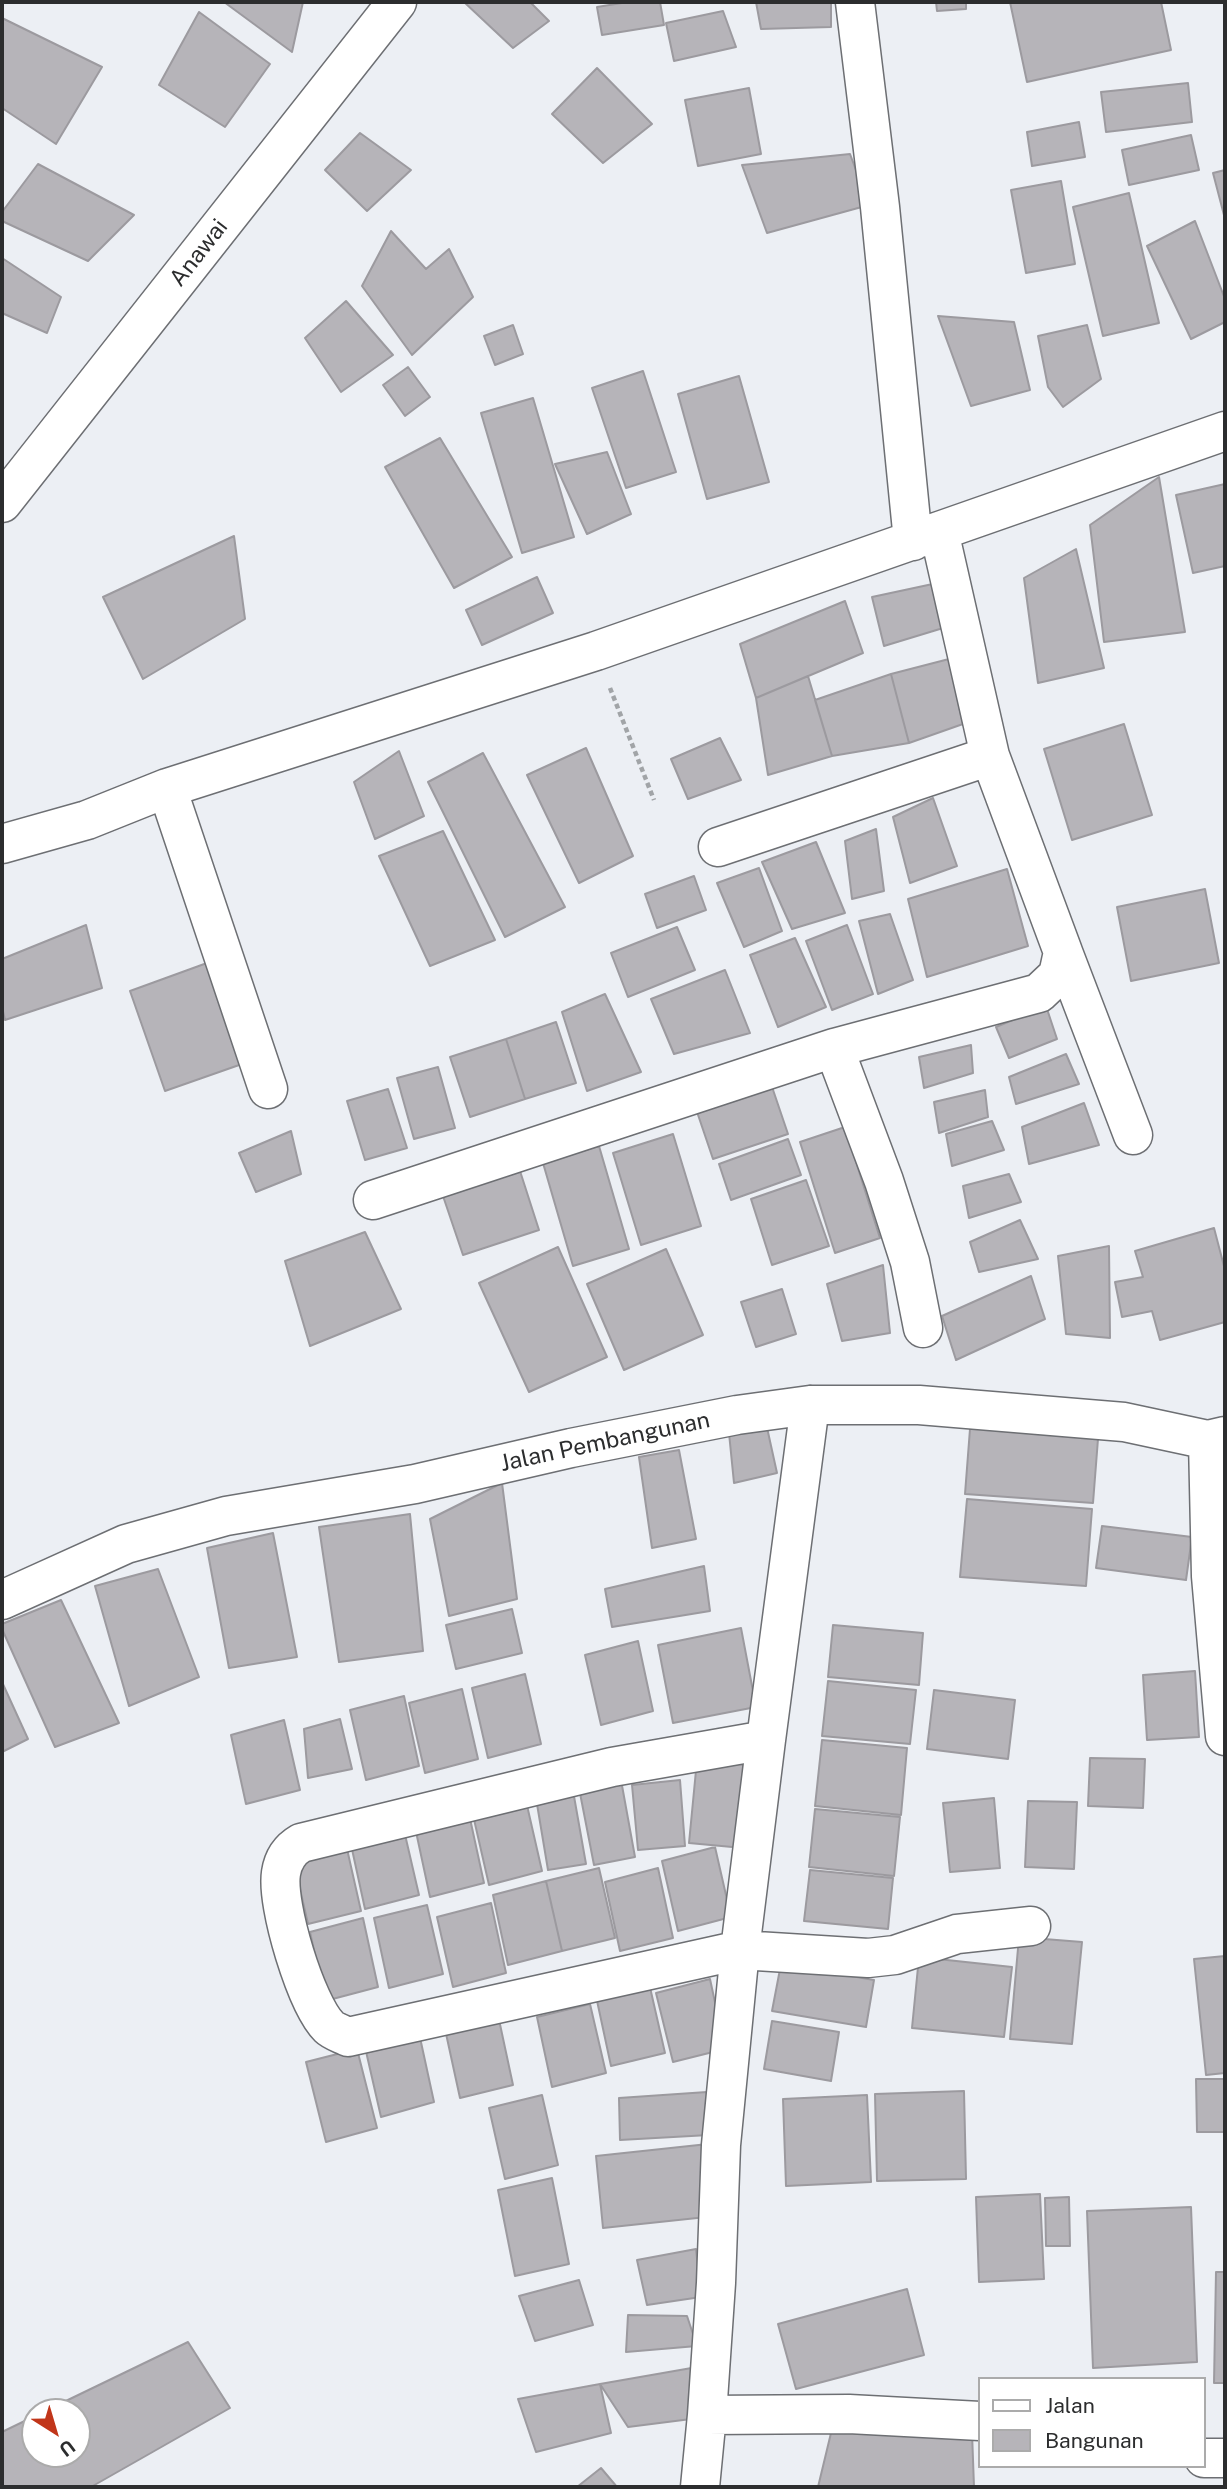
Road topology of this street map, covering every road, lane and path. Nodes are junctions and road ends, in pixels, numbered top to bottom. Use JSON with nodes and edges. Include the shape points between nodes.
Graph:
{"nodes":[{"id":1,"x":397,"y":2,"type":"edge"},
{"id":2,"x":855,"y":2,"type":"edge"},
{"id":3,"x":1225,"y":431,"type":"edge"},
{"id":4,"x":2,"y":503,"type":"edge"},
{"id":5,"x":926,"y":536,"type":"junction"},
{"id":6,"x":596,"y":651,"type":"junction"},
{"id":7,"x":990,"y":756,"type":"junction"},
{"id":8,"x":167,"y":788,"type":"junction"},
{"id":9,"x":654,"y":800,"type":"dead end"},
{"id":10,"x":2,"y":845,"type":"edge"},
{"id":11,"x":718,"y":847,"type":"dead end"},
{"id":12,"x":1063,"y":952,"type":"junction"},
{"id":13,"x":834,"y":1048,"type":"junction"},
{"id":14,"x":268,"y":1089,"type":"dead end"},
{"id":15,"x":1133,"y":1135,"type":"dead end"},
{"id":16,"x":373,"y":1200,"type":"dead end"},
{"id":17,"x":923,"y":1328,"type":"dead end"},
{"id":18,"x":810,"y":1405,"type":"junction"},
{"id":19,"x":1217,"y":1438,"type":"edge"},
{"id":20,"x":2,"y":1600,"type":"edge"},
{"id":21,"x":1225,"y":1736,"type":"edge"},
{"id":22,"x":766,"y":1740,"type":"junction"},
{"id":23,"x":1031,"y":1926,"type":"dead end"},
{"id":24,"x":740,"y":1950,"type":"junction"},
{"id":25,"x":708,"y":2415,"type":"junction"},
{"id":26,"x":978,"y":2421,"type":"edge"},
{"id":27,"x":1206,"y":2458,"type":"edge"},
{"id":28,"x":1225,"y":2459,"type":"edge"},
{"id":29,"x":700,"y":2487,"type":"edge"}],
"edges":[{"from":1,"to":4,"type":"street","name":"Anawai"},
{"from":2,"to":5,"type":"street"},
{"from":3,"to":5,"type":"street"},
{"from":5,"to":6,"type":"street"},
{"from":5,"to":7,"type":"street"},
{"from":6,"to":8,"type":"street"},
{"from":6,"to":9,"type":"path"},
{"from":7,"to":11,"type":"street"},
{"from":7,"to":12,"type":"street"},
{"from":8,"to":10,"type":"street","via":[[87,820]]},
{"from":8,"to":14,"type":"street"},
{"from":12,"to":13,"type":"street","via":[[1058,975],[1039,993]]},
{"from":12,"to":15,"type":"street"},
{"from":13,"to":16,"type":"street"},
{"from":13,"to":17,"type":"street","via":[[910,1262]]},
{"from":18,"to":19,"type":"street","name":"Jalan Pembangunan","via":[[919,1405],[1124,1422]]},
{"from":18,"to":20,"type":"street","name":"Jalan Pembangunan","via":[[570,1448],[415,1484],[226,1516],[126,1544]]},
{"from":18,"to":22,"type":"street"},
{"from":19,"to":21,"type":"street","via":[[1211,1576]]},
{"from":22,"to":24,"type":"street"},
{"from":22,"to":24,"type":"street","via":[[612,1767],[301,1843],[290,1850],[281,1872],[295,1961],[329,2028],[348,2037]]},
{"from":23,"to":24,"type":"street","via":[[957,1934],[895,1955]]},
{"from":24,"to":25,"type":"street","via":[[721,2145]]},
{"from":25,"to":26,"type":"street","via":[[849,2414]]},
{"from":25,"to":29,"type":"street"},
{"from":27,"to":28,"type":"street"}]}
